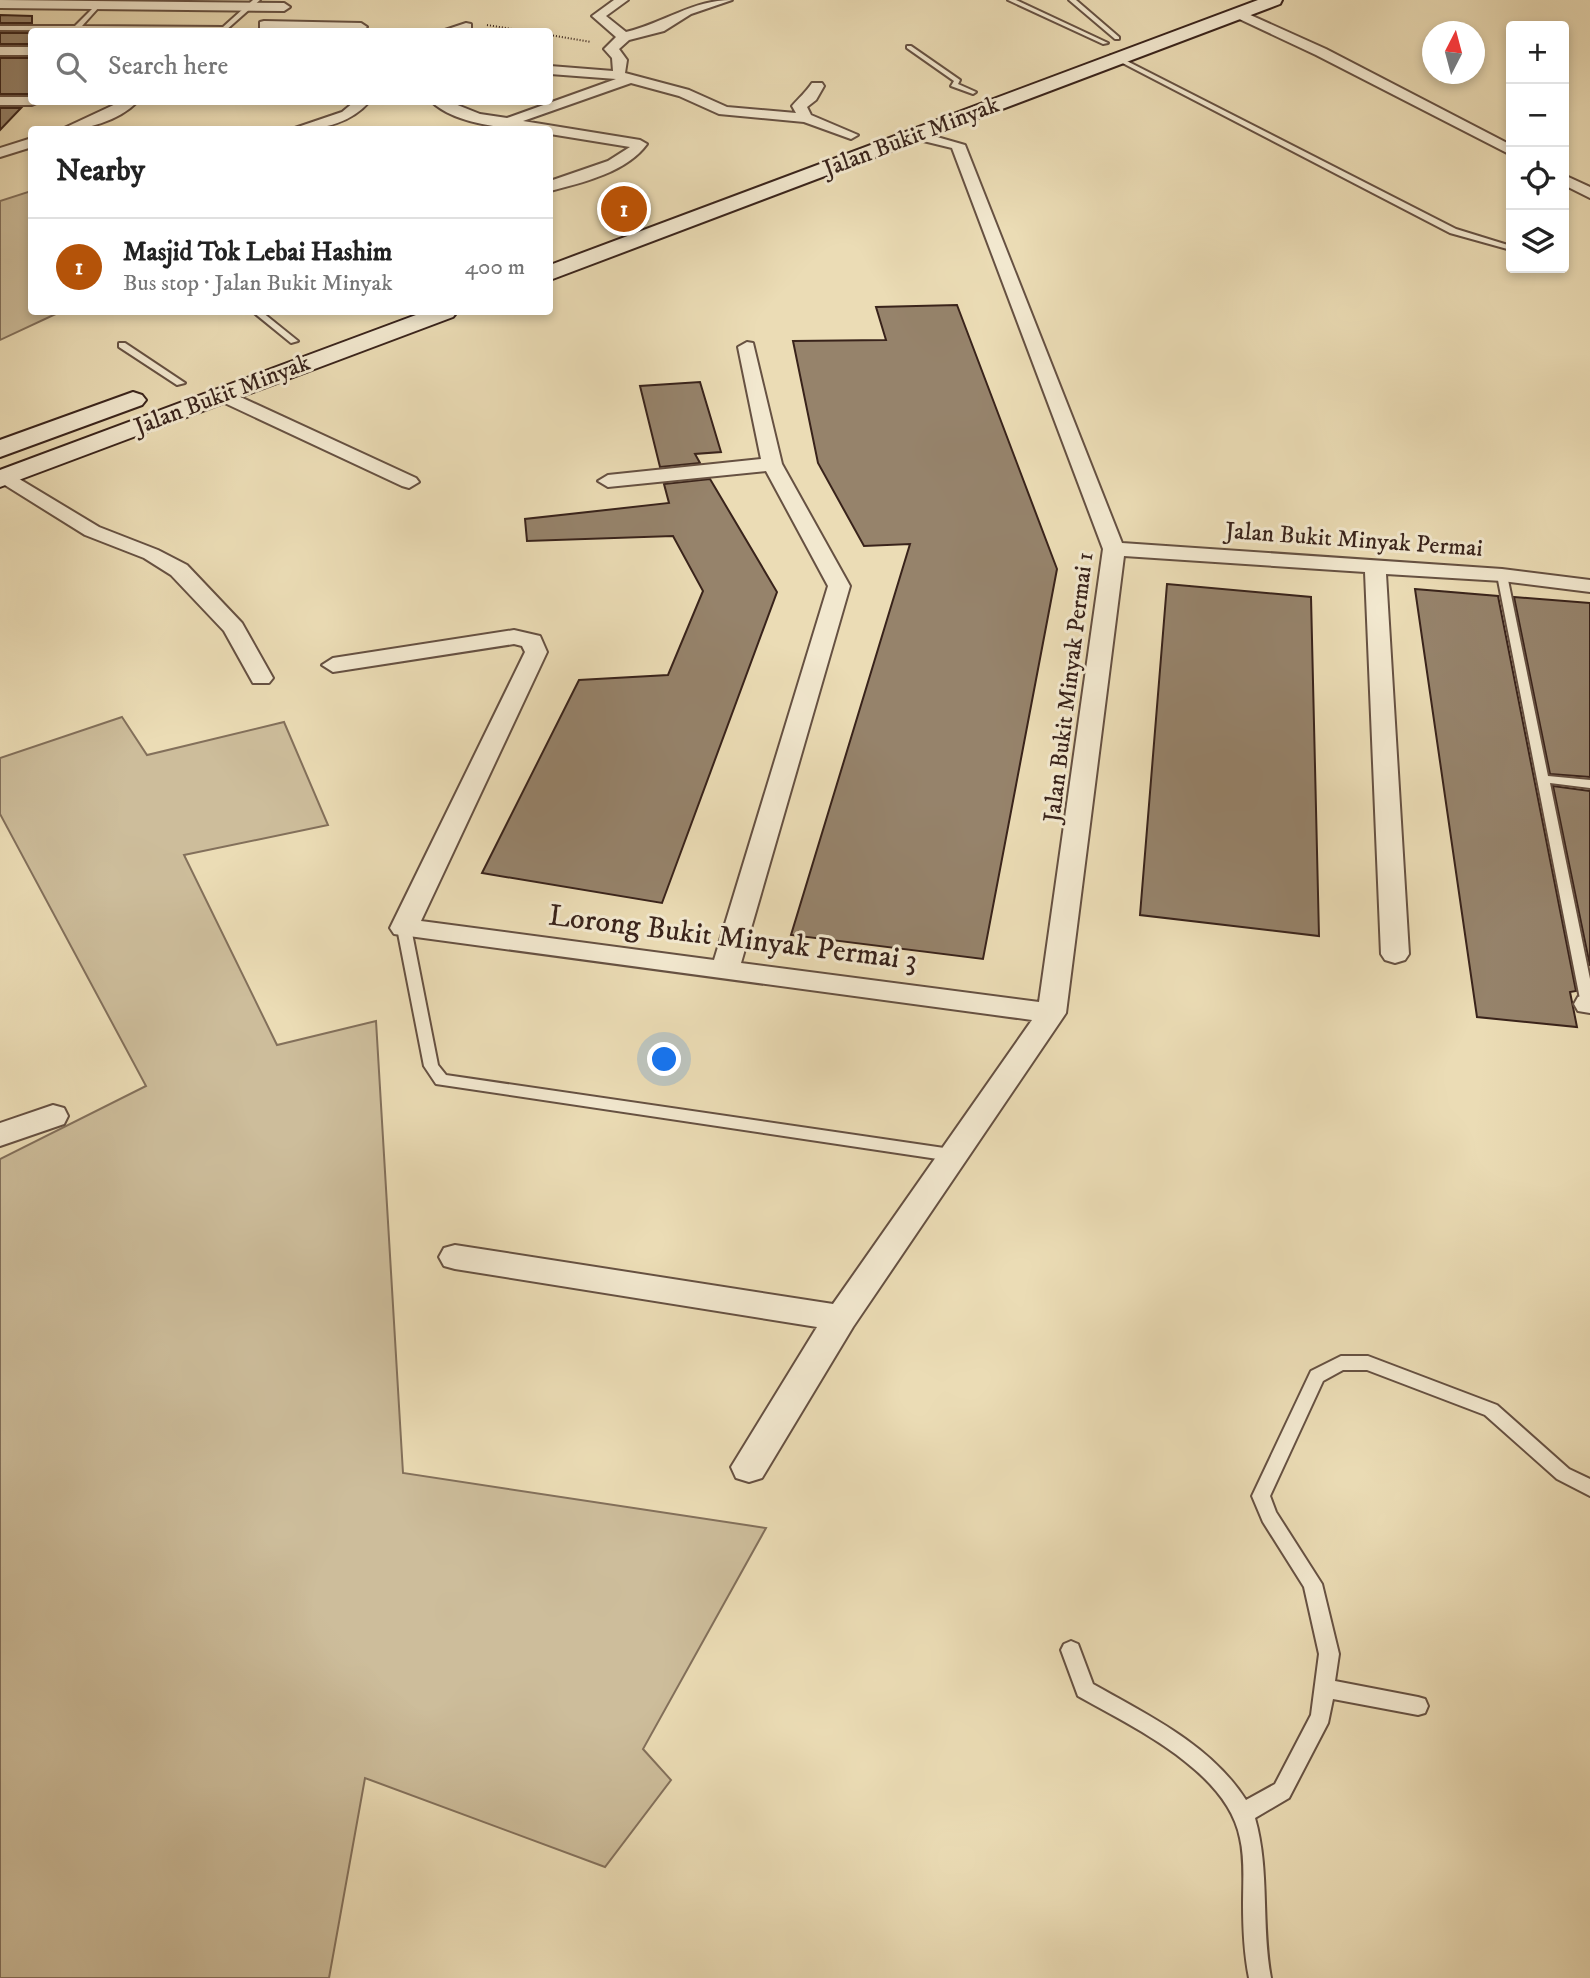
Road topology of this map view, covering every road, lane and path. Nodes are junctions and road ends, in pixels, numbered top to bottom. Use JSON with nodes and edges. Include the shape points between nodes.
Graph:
{"nodes":[{"id":1,"x":622,"y":0,"type":"edge"},
{"id":2,"x":726,"y":0,"type":"edge"},
{"id":3,"x":1012,"y":0,"type":"edge"},
{"id":4,"x":1072,"y":0,"type":"edge"},
{"id":5,"x":1274,"y":0,"type":"edge"},
{"id":6,"x":97,"y":3,"type":"edge"},
{"id":7,"x":254,"y":3,"type":"edge"},
{"id":8,"x":0,"y":4,"type":"edge"},
{"id":9,"x":287,"y":4,"type":"edge"},
{"id":10,"x":1229,"y":7,"type":"edge"},
{"id":11,"x":361,"y":27,"type":"dead end"},
{"id":12,"x":466,"y":27,"type":"joint"},
{"id":13,"x":0,"y":28,"type":"edge"},
{"id":14,"x":76,"y":28,"type":"edge"},
{"id":15,"x":226,"y":28,"type":"edge"},
{"id":16,"x":260,"y":28,"type":"edge"},
{"id":17,"x":462,"y":28,"type":"edge"},
{"id":18,"x":510,"y":28,"type":"edge"},
{"id":19,"x":28,"y":29,"type":"edge"},
{"id":20,"x":553,"y":36,"type":"edge"},
{"id":21,"x":624,"y":37,"type":"junction"},
{"id":22,"x":1111,"y":46,"type":"junction"},
{"id":23,"x":909,"y":47,"type":"dead end"},
{"id":24,"x":611,"y":49,"type":"junction"},
{"id":25,"x":0,"y":51,"type":"edge"},
{"id":26,"x":28,"y":51,"type":"edge"},
{"id":27,"x":553,"y":71,"type":"edge"},
{"id":28,"x":623,"y":77,"type":"junction"},
{"id":29,"x":817,"y":86,"type":"dead end"},
{"id":30,"x":973,"y":92,"type":"junction"},
{"id":31,"x":0,"y":101,"type":"edge"},
{"id":32,"x":28,"y":101,"type":"edge"},
{"id":33,"x":553,"y":104,"type":"edge"},
{"id":34,"x":124,"y":105,"type":"edge"},
{"id":35,"x":359,"y":105,"type":"edge"},
{"id":36,"x":446,"y":105,"type":"edge"},
{"id":37,"x":551,"y":105,"type":"edge"},
{"id":38,"x":912,"y":113,"type":"dead end"},
{"id":39,"x":806,"y":118,"type":"junction"},
{"id":40,"x":507,"y":122,"type":"junction"},
{"id":41,"x":78,"y":126,"type":"edge"},
{"id":42,"x":310,"y":126,"type":"edge"},
{"id":43,"x":531,"y":126,"type":"edge"},
{"id":44,"x":876,"y":127,"type":"dead end"},
{"id":45,"x":553,"y":130,"type":"edge"},
{"id":46,"x":851,"y":135,"type":"junction"},
{"id":47,"x":916,"y":135,"type":"junction"},
{"id":48,"x":28,"y":143,"type":"edge"},
{"id":49,"x":825,"y":145,"type":"dead end"},
{"id":50,"x":1506,"y":148,"type":"edge"},
{"id":51,"x":0,"y":153,"type":"edge"},
{"id":52,"x":1569,"y":182,"type":"edge"},
{"id":53,"x":553,"y":185,"type":"edge"},
{"id":54,"x":1590,"y":193,"type":"edge"},
{"id":55,"x":1506,"y":247,"type":"edge"},
{"id":56,"x":553,"y":272,"type":"edge"},
{"id":57,"x":263,"y":315,"type":"edge"},
{"id":58,"x":437,"y":315,"type":"edge"},
{"id":59,"x":305,"y":337,"type":"joint"},
{"id":60,"x":122,"y":345,"type":"dead end"},
{"id":61,"x":747,"y":347,"type":"dead end"},
{"id":62,"x":268,"y":350,"type":"dead end"},
{"id":63,"x":191,"y":379,"type":"junction"},
{"id":64,"x":221,"y":394,"type":"junction"},
{"id":65,"x":128,"y":402,"type":"junction"},
{"id":66,"x":165,"y":416,"type":"junction"},
{"id":67,"x":0,"y":449,"type":"edge"},
{"id":68,"x":772,"y":464,"type":"junction"},
{"id":69,"x":3,"y":478,"type":"edge"},
{"id":70,"x":608,"y":481,"type":"dead end"},
{"id":71,"x":409,"y":482,"type":"dead end"},
{"id":72,"x":1114,"y":548,"type":"junction"},
{"id":73,"x":1375,"y":566,"type":"junction"},
{"id":74,"x":1502,"y":575,"type":"junction"},
{"id":75,"x":1590,"y":586,"type":"edge"},
{"id":76,"x":333,"y":665,"type":"dead end"},
{"id":77,"x":261,"y":678,"type":"dead end"},
{"id":78,"x":1543,"y":779,"type":"junction"},
{"id":79,"x":1590,"y":784,"type":"edge"},
{"id":80,"x":404,"y":928,"type":"junction"},
{"id":81,"x":1395,"y":954,"type":"dead end"},
{"id":82,"x":725,"y":970,"type":"junction"},
{"id":83,"x":1589,"y":1004,"type":"edge"},
{"id":84,"x":1052,"y":1013,"type":"junction"},
{"id":85,"x":53,"y":1116,"type":"dead end"},
{"id":86,"x":0,"y":1135,"type":"edge"},
{"id":87,"x":951,"y":1155,"type":"junction"},
{"id":88,"x":455,"y":1257,"type":"dead end"},
{"id":89,"x":841,"y":1318,"type":"junction"},
{"id":90,"x":749,"y":1467,"type":"dead end"},
{"id":91,"x":1590,"y":1488,"type":"edge"},
{"id":92,"x":1070,"y":1650,"type":"dead end"},
{"id":93,"x":1325,"y":1688,"type":"junction"},
{"id":94,"x":1418,"y":1706,"type":"dead end"},
{"id":95,"x":1245,"y":1812,"type":"junction"},
{"id":96,"x":1260,"y":1978,"type":"edge"}],
"edges":[{"from":1,"to":21,"type":"street","via":[[598,16]]},
{"from":2,"to":21,"type":"street"},
{"from":3,"to":22,"type":"lane"},
{"from":4,"to":22,"type":"lane"},
{"from":5,"to":10,"type":"main road","name":"Jalan Bukit Minyak"},
{"from":6,"to":7,"type":"street"},
{"from":6,"to":8,"type":"street"},
{"from":6,"to":14,"type":"lane"},
{"from":7,"to":9,"type":"street"},
{"from":7,"to":15,"type":"lane"},
{"from":9,"to":16,"type":"street"},
{"from":10,"to":22,"type":"main road","name":"Jalan Bukit Minyak"},
{"from":10,"to":50,"type":"street"},
{"from":11,"to":16,"type":"street"},
{"from":12,"to":17,"type":"street"},
{"from":12,"to":18,"type":"path"},
{"from":13,"to":19,"type":"lane"},
{"from":20,"to":24,"type":"path"},
{"from":21,"to":24,"type":"street"},
{"from":22,"to":30,"type":"main road","name":"Jalan Bukit Minyak"},
{"from":22,"to":47,"type":"main road","name":"Jalan Bukit Minyak"},
{"from":22,"to":55,"type":"lane","via":[[1453,231]]},
{"from":23,"to":30,"type":"lane","via":[[958,81],[953,85]]},
{"from":24,"to":28,"type":"street","via":[[620,56]]},
{"from":25,"to":26,"type":"street"},
{"from":27,"to":28,"type":"street"},
{"from":28,"to":33,"type":"street"},
{"from":28,"to":39,"type":"street","via":[[684,93],[724,111]]},
{"from":29,"to":39,"type":"street","via":[[799,106]]},
{"from":30,"to":38,"type":"main road","name":"Jalan Bukit Minyak"},
{"from":31,"to":32,"type":"street"},
{"from":34,"to":41,"type":"street"},
{"from":35,"to":42,"type":"street","via":[[347,115]]},
{"from":36,"to":40,"type":"street","via":[[477,118]]},
{"from":37,"to":40,"type":"street"},
{"from":39,"to":46,"type":"street"},
{"from":40,"to":43,"type":"street"},
{"from":44,"to":46,"type":"main road","name":"Jalan Bukit Minyak"},
{"from":45,"to":53,"type":"street","via":[[640,144],[637,151],[618,160]]},
{"from":46,"to":49,"type":"main road","name":"Jalan Bukit Minyak"},
{"from":47,"to":56,"type":"main road","name":"Jalan Bukit Minyak"},
{"from":47,"to":72,"type":"street","name":"Jalan Bukit Minyak Permai 1","via":[[958,145]]},
{"from":48,"to":51,"type":"street"},
{"from":52,"to":54,"type":"street"},
{"from":57,"to":59,"type":"lane"},
{"from":58,"to":64,"type":"main road","name":"Jalan Bukit Minyak"},
{"from":59,"to":62,"type":"main road","name":"Jalan Bukit Minyak"},
{"from":60,"to":63,"type":"lane"},
{"from":61,"to":68,"type":"street"},
{"from":63,"to":64,"type":"main road","via":[[187,388]]},
{"from":63,"to":65,"type":"main road","name":"Jalan Bukit Minyak"},
{"from":64,"to":66,"type":"main road","name":"Jalan Bukit Minyak"},
{"from":64,"to":71,"type":"street"},
{"from":65,"to":66,"type":"main road","via":[[158,403],[169,409]]},
{"from":65,"to":67,"type":"main road","name":"Jalan Bukit Minyak"},
{"from":66,"to":69,"type":"main road","name":"Jalan Bukit Minyak"},
{"from":68,"to":70,"type":"street"},
{"from":68,"to":82,"type":"street","via":[[839,586]]},
{"from":69,"to":77,"type":"street","via":[[92,531],[179,570],[234,628]]},
{"from":72,"to":73,"type":"street","name":"Jalan Bukit Minyak Permai"},
{"from":72,"to":84,"type":"street","name":"Jalan Bukit Minyak Permai 1"},
{"from":73,"to":74,"type":"street","name":"Jalan Bukit Minyak Permai"},
{"from":73,"to":81,"type":"street"},
{"from":74,"to":75,"type":"street","name":"Jalan Bukit Minyak Permai"},
{"from":74,"to":78,"type":"lane"},
{"from":76,"to":80,"type":"street","via":[[514,637],[532,641],[536,652]]},
{"from":78,"to":79,"type":"lane"},
{"from":78,"to":83,"type":"lane"},
{"from":80,"to":82,"type":"street","name":"Lorong Bukit Minyak Permai 3"},
{"from":80,"to":87,"type":"lane","via":[[431,1066],[441,1080]]},
{"from":82,"to":84,"type":"street","name":"Lorong Bukit Minyak Permai 3"},
{"from":84,"to":87,"type":"street"},
{"from":85,"to":86,"type":"street"},
{"from":87,"to":89,"type":"street"},
{"from":88,"to":89,"type":"street"},
{"from":89,"to":90,"type":"street"},
{"from":91,"to":93,"type":"lane","via":[[1563,1474],[1491,1410],[1368,1363],[1341,1363],[1317,1376],[1261,1496],[1313,1584],[1329,1654]]},
{"from":92,"to":95,"type":"lane","via":[[1085,1690],[1153,1728],[1210,1771]]},
{"from":93,"to":94,"type":"lane"},
{"from":93,"to":95,"type":"lane","via":[[1321,1716],[1282,1791]]},
{"from":95,"to":96,"type":"lane","via":[[1251,1839],[1253,1951]]}]}
